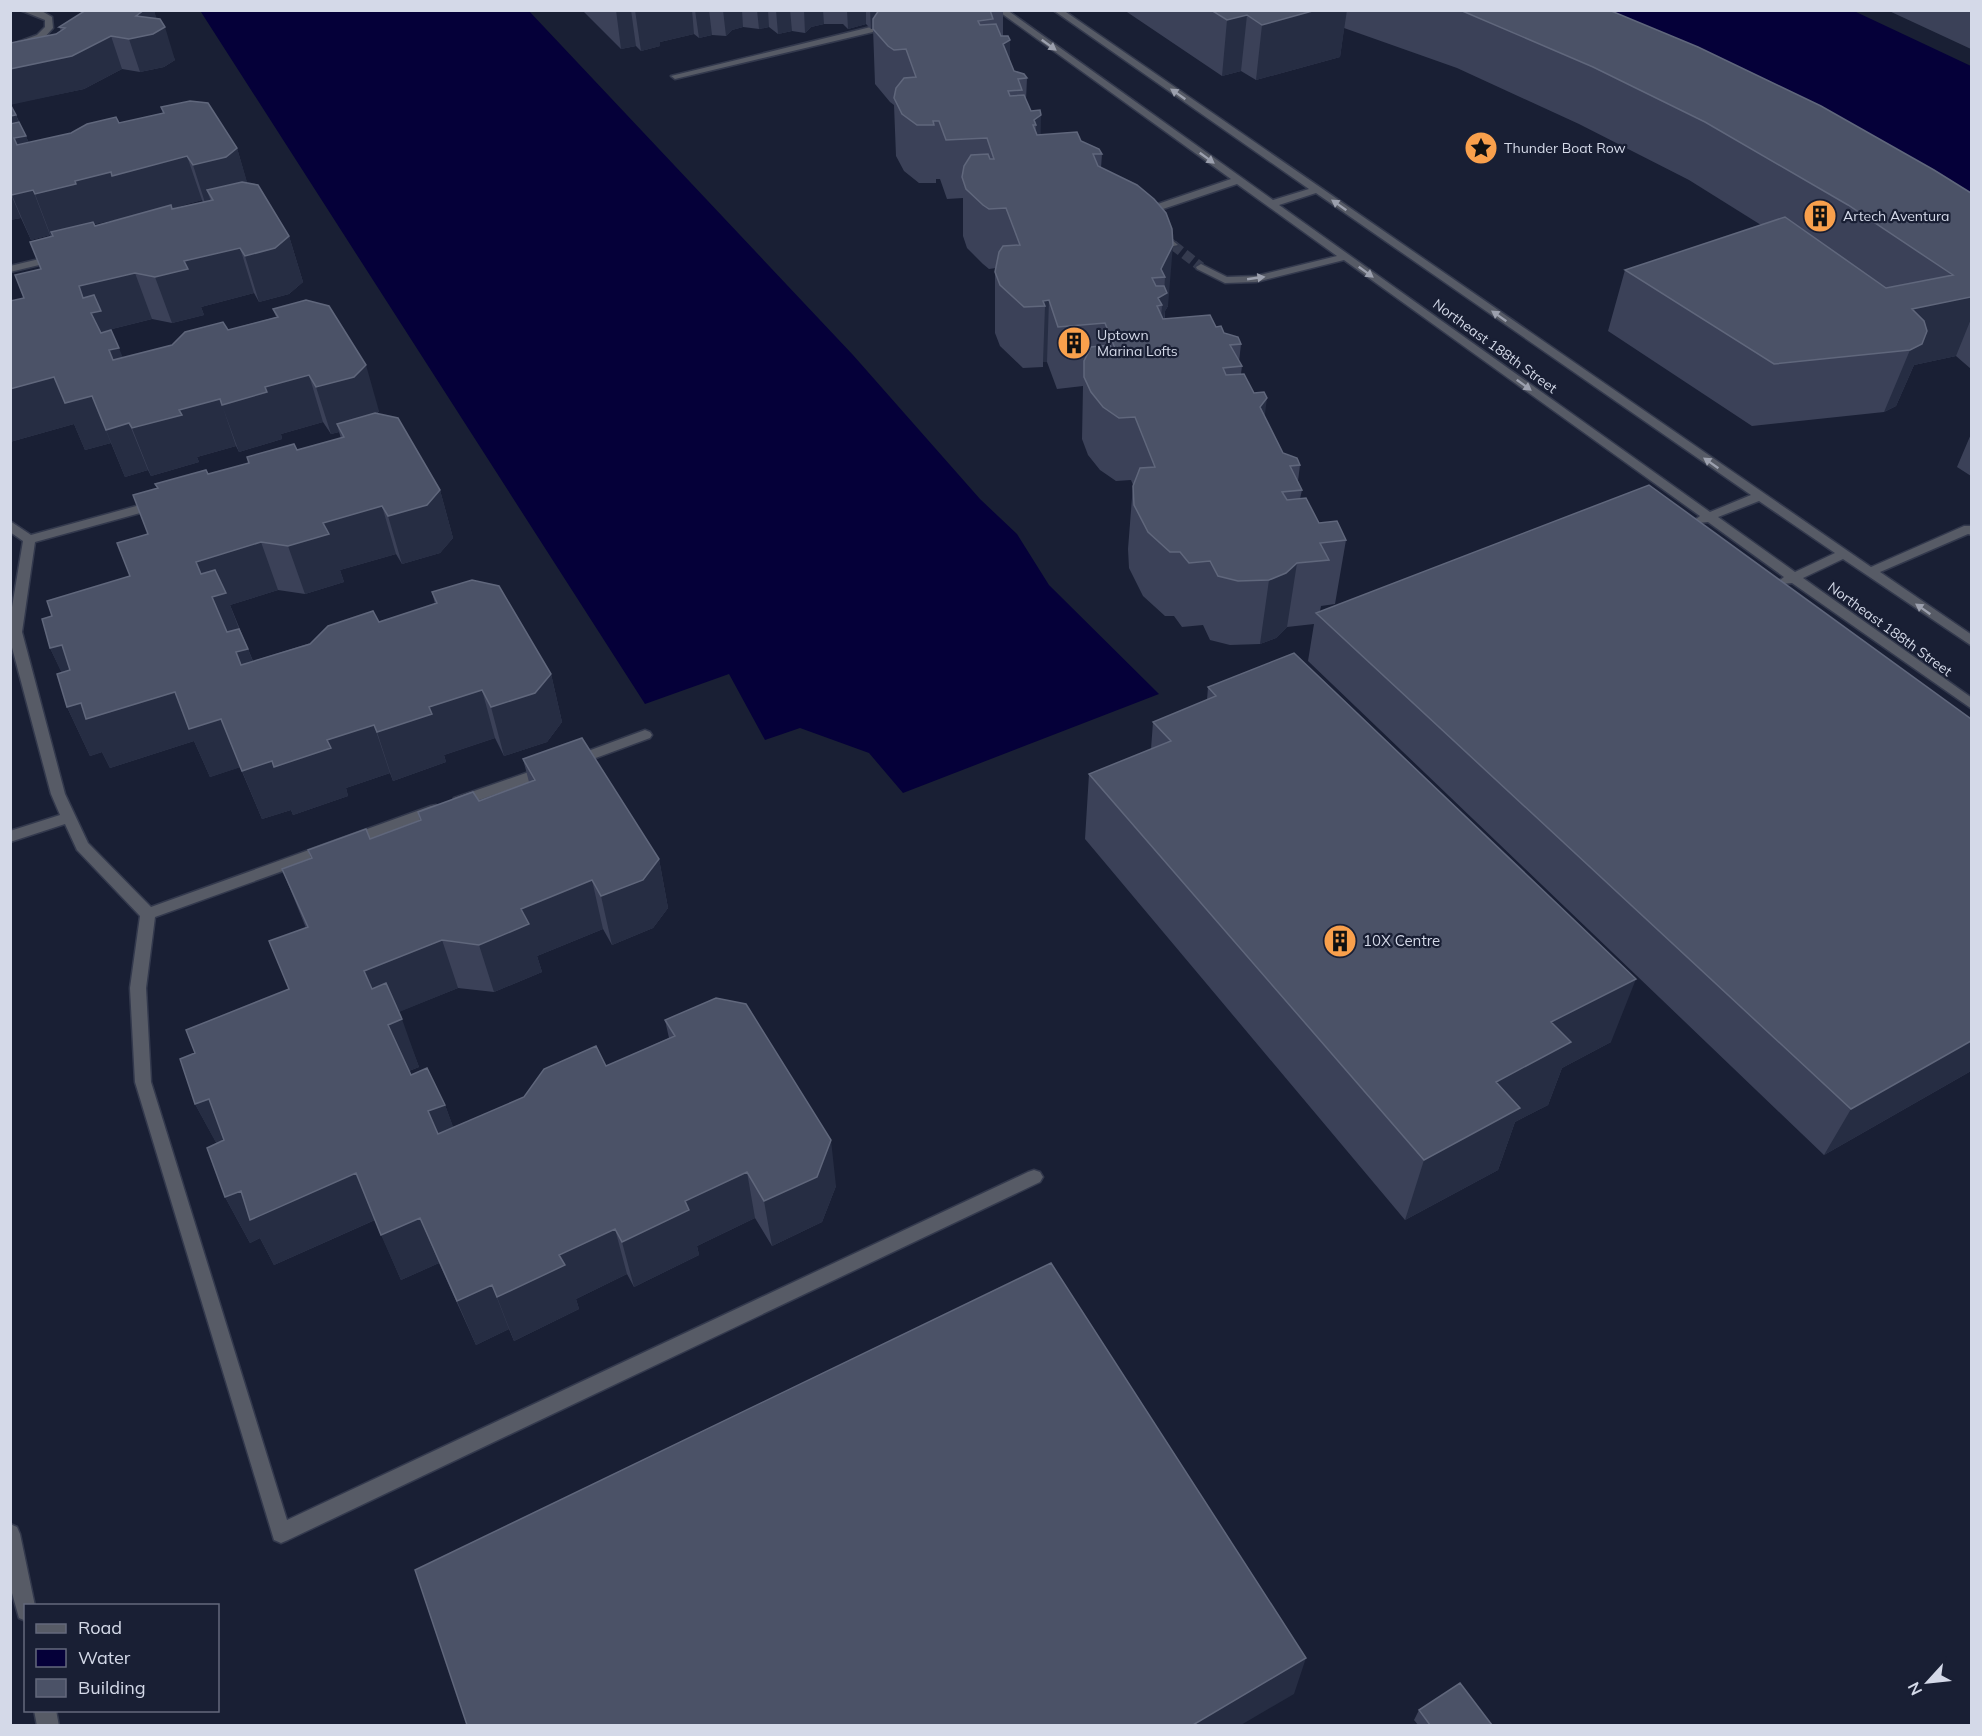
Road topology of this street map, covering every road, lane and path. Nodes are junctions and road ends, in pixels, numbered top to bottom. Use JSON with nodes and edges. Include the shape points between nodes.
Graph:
{"nodes":[{"id":1,"x":24,"y":10,"type":"edge"},
{"id":2,"x":1001,"y":10,"type":"edge"},
{"id":3,"x":1057,"y":10,"type":"edge"},
{"id":4,"x":902,"y":23,"type":"edge"},
{"id":5,"x":10,"y":48,"type":"edge"},
{"id":6,"x":675,"y":76,"type":"dead end"},
{"id":7,"x":1238,"y":180,"type":"junction"},
{"id":8,"x":1316,"y":190,"type":"junction"},
{"id":9,"x":1271,"y":204,"type":"junction"},
{"id":10,"x":1173,"y":245,"type":"tunnel mouth"},
{"id":11,"x":68,"y":255,"type":"edge"},
{"id":12,"x":1345,"y":257,"type":"junction"},
{"id":13,"x":1201,"y":267,"type":"tunnel mouth"},
{"id":14,"x":10,"y":269,"type":"edge"},
{"id":15,"x":1760,"y":496,"type":"junction"},
{"id":16,"x":167,"y":501,"type":"edge"},
{"id":17,"x":1708,"y":517,"type":"junction"},
{"id":18,"x":10,"y":525,"type":"edge"},
{"id":19,"x":1686,"y":527,"type":"edge"},
{"id":20,"x":1971,"y":531,"type":"edge"},
{"id":21,"x":29,"y":540,"type":"junction"},
{"id":22,"x":1844,"y":554,"type":"junction"},
{"id":23,"x":1870,"y":572,"type":"junction"},
{"id":24,"x":1794,"y":578,"type":"junction"},
{"id":25,"x":1770,"y":588,"type":"edge"},
{"id":26,"x":1971,"y":642,"type":"edge"},
{"id":27,"x":1971,"y":705,"type":"edge"},
{"id":28,"x":645,"y":735,"type":"dead end"},
{"id":29,"x":68,"y":818,"type":"junction"},
{"id":30,"x":10,"y":837,"type":"edge"},
{"id":31,"x":148,"y":914,"type":"junction"},
{"id":32,"x":1034,"y":1177,"type":"dead end"},
{"id":33,"x":10,"y":1534,"type":"edge"},
{"id":34,"x":25,"y":1604,"type":"edge"}],
"edges":[{"from":1,"to":5,"type":"street","via":[[49,19],[49,28],[40,37]]},
{"from":2,"to":7,"type":"street","name":"Northeast 188th Street","one_way":true},
{"from":8,"to":3,"type":"street","name":"Northeast 188th Street","one_way":true},
{"from":4,"to":6,"type":"street"},
{"from":7,"to":9,"type":"street","name":"Northeast 188th Street"},
{"from":7,"to":10,"type":"street","via":[[1153,209],[1144,222]]},
{"from":8,"to":9,"type":"street"},
{"from":15,"to":8,"type":"street","name":"Northeast 188th Street","one_way":true},
{"from":9,"to":12,"type":"street","name":"Northeast 188th Street"},
{"from":11,"to":14,"type":"street"},
{"from":13,"to":12,"type":"street","one_way":true,"via":[[1225,280],[1256,279]]},
{"from":12,"to":17,"type":"street","name":"Northeast 188th Street","one_way":true},
{"from":15,"to":17,"type":"street"},
{"from":15,"to":22,"type":"street","name":"Northeast 188th Street"},
{"from":16,"to":21,"type":"street"},
{"from":17,"to":19,"type":"street"},
{"from":17,"to":24,"type":"street","name":"Northeast 188th Street"},
{"from":18,"to":21,"type":"street"},
{"from":20,"to":23,"type":"street"},
{"from":21,"to":29,"type":"street","via":[[15,632],[58,794]]},
{"from":22,"to":23,"type":"street","name":"Northeast 188th Street"},
{"from":22,"to":24,"type":"street"},
{"from":26,"to":23,"type":"street","name":"Northeast 188th Street","one_way":true},
{"from":24,"to":25,"type":"street"},
{"from":24,"to":27,"type":"street","name":"Northeast 188th Street"},
{"from":28,"to":31,"type":"street"},
{"from":29,"to":30,"type":"street"},
{"from":29,"to":31,"type":"street","via":[[82,846]]},
{"from":31,"to":32,"type":"street","via":[[138,988],[142,1082],[281,1533]]},
{"from":33,"to":34,"type":"street"}]}
